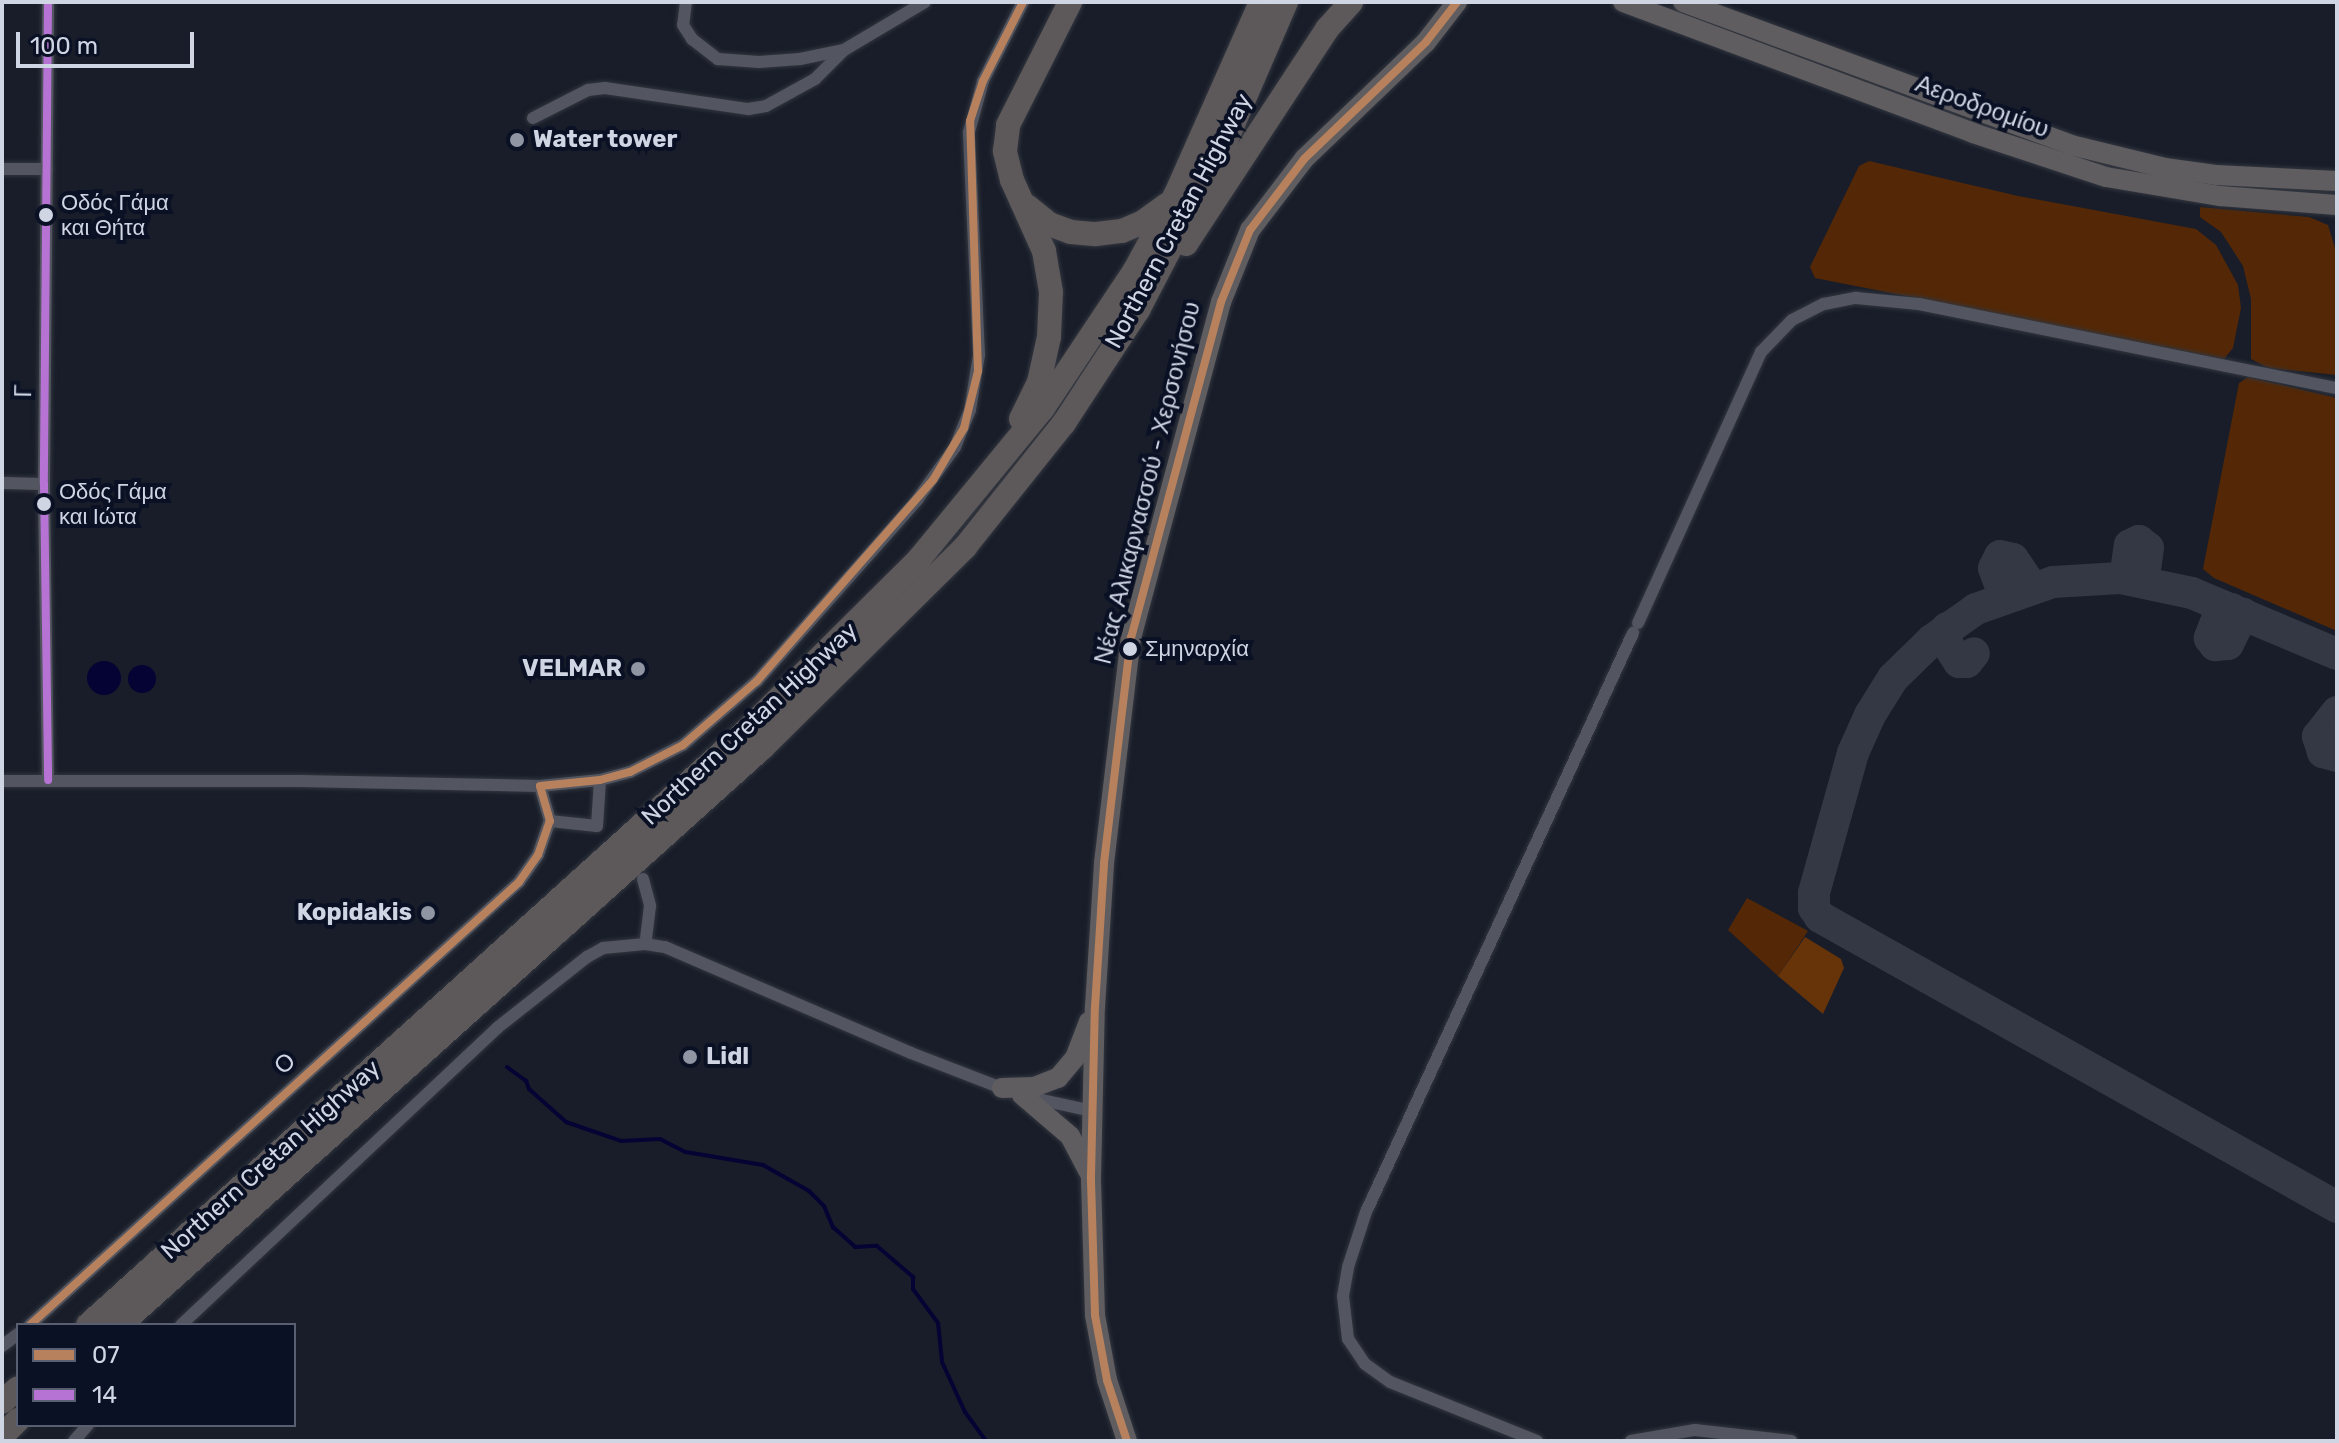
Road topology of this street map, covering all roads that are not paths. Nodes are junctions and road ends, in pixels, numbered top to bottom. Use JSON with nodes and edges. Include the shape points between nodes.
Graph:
{"nodes":[{"id":1,"x":48,"y":2,"type":"edge"},
{"id":2,"x":686,"y":2,"type":"edge"},
{"id":3,"x":925,"y":2,"type":"edge"},
{"id":4,"x":1023,"y":2,"type":"edge"},
{"id":5,"x":1070,"y":2,"type":"edge"},
{"id":6,"x":1261,"y":2,"type":"edge"},
{"id":7,"x":1286,"y":2,"type":"edge"},
{"id":8,"x":1351,"y":2,"type":"edge"},
{"id":9,"x":1457,"y":2,"type":"edge"},
{"id":10,"x":1623,"y":2,"type":"edge"},
{"id":11,"x":1683,"y":2,"type":"edge"},
{"id":12,"x":844,"y":50,"type":"junction"},
{"id":13,"x":533,"y":118,"type":"dead end"},
{"id":14,"x":2,"y":169,"type":"edge"},
{"id":15,"x":47,"y":169,"type":"junction"},
{"id":16,"x":2337,"y":181,"type":"edge"},
{"id":17,"x":1176,"y":194,"type":"junction"},
{"id":18,"x":1025,"y":204,"type":"junction"},
{"id":19,"x":2337,"y":205,"type":"edge"},
{"id":20,"x":1138,"y":310,"type":"junction"},
{"id":21,"x":2337,"y":385,"type":"edge"},
{"id":22,"x":2,"y":483,"type":"edge"},
{"id":23,"x":44,"y":484,"type":"junction"},
{"id":24,"x":862,"y":619,"type":"junction"},
{"id":25,"x":48,"y":780,"type":"junction"},
{"id":26,"x":600,"y":780,"type":"junction"},
{"id":27,"x":2,"y":781,"type":"edge"},
{"id":28,"x":540,"y":786,"type":"junction"},
{"id":29,"x":550,"y":821,"type":"junction"},
{"id":30,"x":643,"y":879,"type":"dead end"},
{"id":31,"x":645,"y":944,"type":"junction"},
{"id":32,"x":1095,"y":1007,"type":"junction"},
{"id":33,"x":1012,"y":1091,"type":"junction"},
{"id":34,"x":1092,"y":1111,"type":"junction"},
{"id":35,"x":1091,"y":1177,"type":"junction"},
{"id":36,"x":32,"y":1323,"type":"edge"},
{"id":37,"x":90,"y":1323,"type":"edge"},
{"id":38,"x":122,"y":1323,"type":"edge"},
{"id":39,"x":183,"y":1323,"type":"edge"},
{"id":40,"x":1127,"y":1441,"type":"edge"},
{"id":41,"x":1537,"y":1441,"type":"edge"},
{"id":42,"x":1631,"y":1441,"type":"edge"},
{"id":43,"x":1791,"y":1441,"type":"edge"}],
"edges":[{"from":1,"to":15,"type":"street","name":"Γ"},
{"from":2,"to":12,"type":"street","via":[[683,25],[718,59],[759,62]]},
{"from":3,"to":12,"type":"street"},
{"from":4,"to":26,"type":"street","via":[[983,81],[969,132],[979,355],[970,410],[955,447],[917,500],[757,681],[672,752]]},
{"from":5,"to":18,"type":"highway","via":[[1008,125],[1005,151]]},
{"from":6,"to":17,"type":"highway","name":"Northern Cretan Highway"},
{"from":7,"to":20,"type":"highway","name":"Northern Cretan Highway","via":[[1225,143]]},
{"from":8,"to":20,"type":"highway","via":[[1327,29],[1207,216]]},
{"from":9,"to":32,"type":"main road","name":"Νέας Αλικαρνασσού - Χερσονήσου","via":[[1426,42],[1324,138],[1274,194],[1250,230],[1225,292],[1131,638],[1108,817]]},
{"from":10,"to":19,"type":"main road","name":"Αεροδρομίου","via":[[2106,177],[2220,196]]},
{"from":11,"to":16,"type":"main road","name":"Αεροδρομίου","via":[[2109,155],[2216,175]]},
{"from":12,"to":13,"type":"street","via":[[815,79],[766,106],[748,109],[605,88],[588,90]]},
{"from":14,"to":15,"type":"street"},
{"from":15,"to":23,"type":"street","name":"Γ"},
{"from":17,"to":18,"type":"highway","via":[[1143,222],[1096,234],[1049,224]]},
{"from":17,"to":24,"type":"highway","name":"Northern Cretan Highway","via":[[1135,270],[1043,408],[987,481]]},
{"from":18,"to":24,"type":"highway","via":[[1044,251],[1051,292],[1039,382],[1001,447]]},
{"from":20,"to":38,"type":"highway","name":"Northern Cretan Highway","via":[[1019,483],[965,547],[857,657]]},
{"from":21,"to":41,"type":"street","via":[[1910,302],[1856,298],[1824,304],[1792,320],[1761,352],[1366,1212],[1348,1267],[1343,1296],[1348,1339],[1365,1364],[1390,1382]]},
{"from":22,"to":23,"type":"street"},
{"from":23,"to":25,"type":"street","name":"Γ"},
{"from":24,"to":37,"type":"highway","name":"Northern Cretan Highway","via":[[596,868]]},
{"from":25,"to":27,"type":"street"},
{"from":25,"to":28,"type":"street"},
{"from":26,"to":28,"type":"street"},
{"from":26,"to":29,"type":"street","via":[[602,831]]},
{"from":28,"to":29,"type":"street"},
{"from":29,"to":36,"type":"street","name":"Ο","via":[[530,868],[503,897]]},
{"from":30,"to":31,"type":"street","via":[[650,906]]},
{"from":31,"to":33,"type":"street","via":[[704,962]]},
{"from":31,"to":39,"type":"street","via":[[596,951],[497,1028]]},
{"from":32,"to":33,"type":"main road","via":[[1075,1058],[1058,1078]]},
{"from":32,"to":34,"type":"main road","name":"Νέας Αλικαρνασσού - Χερσονήσου"},
{"from":33,"to":34,"type":"street"},
{"from":33,"to":35,"type":"main road","via":[[1070,1136]]},
{"from":34,"to":35,"type":"main road","name":"Νέας Αλικαρνασσού - Χερσονήσου"},
{"from":35,"to":40,"type":"main road","name":"Νέας Αλικαρνασσού - Χερσονήσου","via":[[1095,1315],[1107,1380]]},
{"from":42,"to":43,"type":"street","via":[[1695,1430]]}]}
